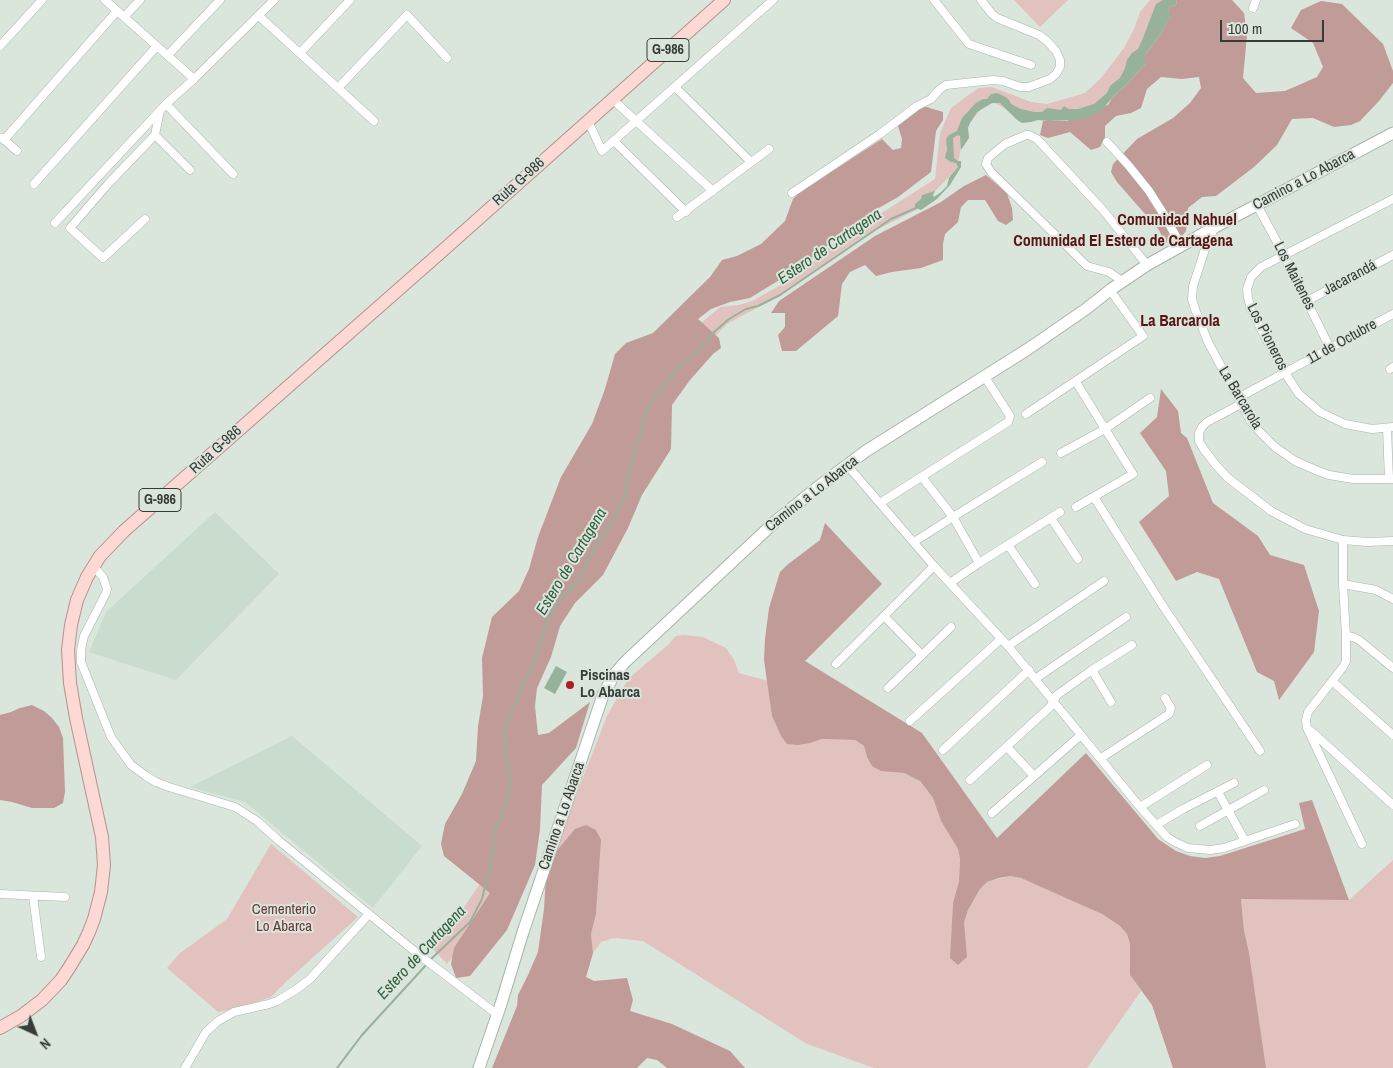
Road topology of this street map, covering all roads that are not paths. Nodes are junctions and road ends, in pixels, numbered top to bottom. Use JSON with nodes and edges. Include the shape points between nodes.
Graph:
{"nodes":[{"id":1,"x":42,"y":0,"type":"edge"},
{"id":2,"x":105,"y":0,"type":"edge"},
{"id":3,"x":140,"y":0,"type":"edge"},
{"id":4,"x":220,"y":0,"type":"edge"},
{"id":5,"x":274,"y":0,"type":"edge"},
{"id":6,"x":350,"y":0,"type":"edge"},
{"id":7,"x":724,"y":0,"type":"edge"},
{"id":8,"x":773,"y":0,"type":"edge"},
{"id":9,"x":934,"y":0,"type":"edge"},
{"id":10,"x":981,"y":0,"type":"edge"},
{"id":11,"x":117,"y":11,"type":"junction"},
{"id":12,"x":259,"y":16,"type":"junction"},
{"id":13,"x":124,"y":17,"type":"junction"},
{"id":14,"x":0,"y":46,"type":"edge"},
{"id":15,"x":158,"y":46,"type":"junction"},
{"id":16,"x":300,"y":54,"type":"junction"},
{"id":17,"x":168,"y":55,"type":"junction"},
{"id":18,"x":447,"y":58,"type":"dead end"},
{"id":19,"x":1031,"y":65,"type":"dead end"},
{"id":20,"x":194,"y":79,"type":"junction"},
{"id":21,"x":675,"y":87,"type":"junction"},
{"id":22,"x":338,"y":88,"type":"junction"},
{"id":23,"x":612,"y":99,"type":"junction"},
{"id":24,"x":163,"y":107,"type":"junction"},
{"id":25,"x":374,"y":121,"type":"dead end"},
{"id":26,"x":588,"y":121,"type":"junction"},
{"id":27,"x":636,"y":121,"type":"junction"},
{"id":28,"x":1393,"y":133,"type":"edge"},
{"id":29,"x":155,"y":135,"type":"junction"},
{"id":30,"x":2,"y":138,"type":"edge"},
{"id":31,"x":614,"y":141,"type":"junction"},
{"id":32,"x":1107,"y":142,"type":"dead end"},
{"id":33,"x":769,"y":148,"type":"dead end"},
{"id":34,"x":17,"y":151,"type":"dead end"},
{"id":35,"x":752,"y":162,"type":"junction"},
{"id":36,"x":190,"y":170,"type":"dead end"},
{"id":37,"x":233,"y":174,"type":"dead end"},
{"id":38,"x":34,"y":184,"type":"dead end"},
{"id":39,"x":713,"y":191,"type":"junction"},
{"id":40,"x":792,"y":193,"type":"dead end"},
{"id":41,"x":1393,"y":199,"type":"edge"},
{"id":42,"x":1257,"y":205,"type":"junction"},
{"id":43,"x":686,"y":212,"type":"junction"},
{"id":44,"x":677,"y":218,"type":"dead end"},
{"id":45,"x":145,"y":219,"type":"dead end"},
{"id":46,"x":1215,"y":227,"type":"junction"},
{"id":47,"x":70,"y":228,"type":"junction"},
{"id":48,"x":1181,"y":246,"type":"junction"},
{"id":49,"x":1284,"y":255,"type":"junction"},
{"id":50,"x":1393,"y":255,"type":"edge"},
{"id":51,"x":1147,"y":266,"type":"junction"},
{"id":52,"x":1122,"y":281,"type":"junction"},
{"id":53,"x":1110,"y":290,"type":"junction"},
{"id":54,"x":1307,"y":301,"type":"junction"},
{"id":55,"x":1393,"y":314,"type":"edge"},
{"id":56,"x":1330,"y":348,"type":"junction"},
{"id":57,"x":1285,"y":373,"type":"junction"},
{"id":58,"x":985,"y":377,"type":"junction"},
{"id":59,"x":1076,"y":382,"type":"junction"},
{"id":60,"x":1150,"y":398,"type":"dead end"},
{"id":61,"x":1239,"y":401,"type":"junction"},
{"id":62,"x":1026,"y":414,"type":"dead end"},
{"id":63,"x":1390,"y":428,"type":"edge"},
{"id":64,"x":1105,"y":429,"type":"junction"},
{"id":65,"x":1061,"y":453,"type":"dead end"},
{"id":66,"x":1042,"y":462,"type":"dead end"},
{"id":67,"x":848,"y":465,"type":"junction"},
{"id":68,"x":922,"y":477,"type":"junction"},
{"id":69,"x":1391,"y":479,"type":"edge"},
{"id":70,"x":1094,"y":497,"type":"junction"},
{"id":71,"x":880,"y":503,"type":"junction"},
{"id":72,"x":1076,"y":507,"type":"dead end"},
{"id":73,"x":1060,"y":512,"type":"dead end"},
{"id":74,"x":953,"y":517,"type":"junction"},
{"id":75,"x":1051,"y":518,"type":"junction"},
{"id":76,"x":1343,"y":540,"type":"junction"},
{"id":77,"x":1393,"y":541,"type":"edge"},
{"id":78,"x":914,"y":542,"type":"junction"},
{"id":79,"x":1008,"y":545,"type":"junction"},
{"id":80,"x":1078,"y":559,"type":"dead end"},
{"id":81,"x":979,"y":563,"type":"junction"},
{"id":82,"x":93,"y":566,"type":"junction"},
{"id":83,"x":934,"y":566,"type":"junction"},
{"id":84,"x":1104,"y":581,"type":"dead end"},
{"id":85,"x":950,"y":583,"type":"junction"},
{"id":86,"x":1035,"y":584,"type":"dead end"},
{"id":87,"x":1343,"y":584,"type":"junction"},
{"id":88,"x":1393,"y":599,"type":"edge"},
{"id":89,"x":884,"y":616,"type":"junction"},
{"id":90,"x":1126,"y":617,"type":"dead end"},
{"id":91,"x":951,"y":627,"type":"dead end"},
{"id":92,"x":1346,"y":636,"type":"junction"},
{"id":93,"x":1001,"y":639,"type":"junction"},
{"id":94,"x":1132,"y":645,"type":"dead end"},
{"id":95,"x":1008,"y":646,"type":"junction"},
{"id":96,"x":922,"y":655,"type":"junction"},
{"id":97,"x":836,"y":664,"type":"dead end"},
{"id":98,"x":1393,"y":668,"type":"edge"},
{"id":99,"x":1029,"y":670,"type":"junction"},
{"id":100,"x":1092,"y":670,"type":"junction"},
{"id":101,"x":1035,"y":679,"type":"junction"},
{"id":102,"x":1332,"y":681,"type":"junction"},
{"id":103,"x":888,"y":688,"type":"dead end"},
{"id":104,"x":1165,"y":698,"type":"dead end"},
{"id":105,"x":1054,"y":701,"type":"junction"},
{"id":106,"x":1111,"y":702,"type":"dead end"},
{"id":107,"x":910,"y":721,"type":"dead end"},
{"id":108,"x":1308,"y":728,"type":"junction"},
{"id":109,"x":1081,"y":735,"type":"junction"},
{"id":110,"x":1393,"y":735,"type":"edge"},
{"id":111,"x":1007,"y":747,"type":"junction"},
{"id":112,"x":943,"y":750,"type":"dead end"},
{"id":113,"x":1260,"y":751,"type":"dead end"},
{"id":114,"x":1100,"y":758,"type":"junction"},
{"id":115,"x":1207,"y":764,"type":"dead end"},
{"id":116,"x":1034,"y":776,"type":"junction"},
{"id":117,"x":970,"y":780,"type":"dead end"},
{"id":118,"x":1234,"y":783,"type":"dead end"},
{"id":119,"x":1264,"y":790,"type":"dead end"},
{"id":120,"x":1218,"y":792,"type":"junction"},
{"id":121,"x":1393,"y":805,"type":"edge"},
{"id":122,"x":1140,"y":807,"type":"junction"},
{"id":123,"x":1228,"y":811,"type":"junction"},
{"id":124,"x":992,"y":813,"type":"dead end"},
{"id":125,"x":1295,"y":824,"type":"dead end"},
{"id":126,"x":1156,"y":825,"type":"junction"},
{"id":127,"x":1200,"y":826,"type":"dead end"},
{"id":128,"x":1245,"y":841,"type":"junction"},
{"id":129,"x":1362,"y":844,"type":"dead end"},
{"id":130,"x":0,"y":894,"type":"edge"},
{"id":131,"x":33,"y":896,"type":"junction"},
{"id":132,"x":65,"y":897,"type":"dead end"},
{"id":133,"x":369,"y":914,"type":"junction"},
{"id":134,"x":41,"y":957,"type":"dead end"},
{"id":135,"x":498,"y":1015,"type":"junction"},
{"id":136,"x":0,"y":1028,"type":"edge"},
{"id":137,"x":185,"y":1068,"type":"edge"},
{"id":138,"x":480,"y":1068,"type":"edge"}],
"edges":[{"from":1,"to":14,"type":"street"},
{"from":2,"to":11,"type":"street"},
{"from":3,"to":13,"type":"street"},
{"from":4,"to":17,"type":"street"},
{"from":5,"to":12,"type":"street"},
{"from":6,"to":16,"type":"street"},
{"from":7,"to":23,"type":"main road","name":"Ruta G-986","number":"G-986"},
{"from":8,"to":21,"type":"street"},
{"from":9,"to":19,"type":"street","via":[[969,44]]},
{"from":10,"to":40,"type":"street","via":[[997,18],[1047,41],[1060,60],[1056,74],[1029,87],[993,80],[946,85]]},
{"from":11,"to":13,"type":"street"},
{"from":11,"to":30,"type":"street"},
{"from":12,"to":16,"type":"street"},
{"from":12,"to":20,"type":"street"},
{"from":13,"to":15,"type":"street"},
{"from":15,"to":17,"type":"street"},
{"from":15,"to":38,"type":"street"},
{"from":16,"to":22,"type":"street"},
{"from":17,"to":20,"type":"street"},
{"from":18,"to":22,"type":"street","via":[[407,15]]},
{"from":20,"to":24,"type":"street"},
{"from":21,"to":27,"type":"street"},
{"from":21,"to":35,"type":"street"},
{"from":22,"to":25,"type":"street"},
{"from":23,"to":26,"type":"main road","name":"Ruta G-986","number":"G-986"},
{"from":23,"to":27,"type":"street"},
{"from":24,"to":29,"type":"street"},
{"from":24,"to":37,"type":"street"},
{"from":24,"to":47,"type":"street","via":[[57,221]]},
{"from":26,"to":31,"type":"street","via":[[602,151]]},
{"from":26,"to":82,"type":"main road","name":"Ruta G-986","number":"G-986","via":[[124,531]]},
{"from":27,"to":31,"type":"street"},
{"from":27,"to":39,"type":"street"},
{"from":28,"to":42,"type":"main road","name":"Camino a Lo Abarca"},
{"from":29,"to":36,"type":"street"},
{"from":29,"to":47,"type":"street"},
{"from":30,"to":34,"type":"street"},
{"from":31,"to":43,"type":"street"},
{"from":32,"to":48,"type":"street","via":[[1149,191]]},
{"from":33,"to":35,"type":"street"},
{"from":35,"to":39,"type":"street"},
{"from":39,"to":43,"type":"street"},
{"from":41,"to":49,"type":"street","name":"Los Pioneros"},
{"from":42,"to":46,"type":"main road","name":"Camino a Lo Abarca"},
{"from":42,"to":49,"type":"street","name":"Los Maitenes"},
{"from":43,"to":44,"type":"street"},
{"from":45,"to":47,"type":"street","via":[[103,258]]},
{"from":46,"to":48,"type":"main road","name":"Camino a Lo Abarca"},
{"from":46,"to":61,"type":"street","name":"La Barcarola","via":[[1193,286],[1192,300],[1208,342]]},
{"from":48,"to":51,"type":"main road","name":"Camino a Lo Abarca"},
{"from":49,"to":54,"type":"street","name":"Los Maitenes"},
{"from":49,"to":57,"type":"street","name":"Los Pioneros","via":[[1257,270],[1246,289],[1254,316]]},
{"from":50,"to":54,"type":"street","name":"Jacarandá"},
{"from":51,"to":52,"type":"main road","name":"Camino a Lo Abarca"},
{"from":51,"to":52,"type":"street","via":[[1102,210],[1033,136],[1026,135],[1005,144],[988,158],[986,164],[991,172],[1087,266],[1110,272]]},
{"from":52,"to":53,"type":"main road","name":"Camino a Lo Abarca"},
{"from":53,"to":58,"type":"main road","name":"Camino a Lo Abarca"},
{"from":53,"to":59,"type":"street","via":[[1143,336]]},
{"from":54,"to":56,"type":"street","name":"Los Maitenes"},
{"from":55,"to":56,"type":"street","name":"11 de Octubre"},
{"from":56,"to":57,"type":"street","name":"11 de Octubre"},
{"from":57,"to":61,"type":"street","name":"11 de Octubre"},
{"from":57,"to":63,"type":"street","name":"Los Pioneros","via":[[1299,394],[1328,416],[1354,426]]},
{"from":58,"to":67,"type":"main road","name":"Camino a Lo Abarca"},
{"from":58,"to":68,"type":"street","via":[[1010,416],[1008,422]]},
{"from":59,"to":62,"type":"street"},
{"from":59,"to":64,"type":"street"},
{"from":60,"to":64,"type":"street"},
{"from":61,"to":69,"type":"street","name":"La Barcarola","via":[[1266,438],[1301,464],[1341,478]]},
{"from":61,"to":76,"type":"street","name":"11 de Octubre","via":[[1202,427],[1199,441],[1208,456],[1228,478],[1271,511],[1305,529]]},
{"from":63,"to":69,"type":"street"},
{"from":64,"to":65,"type":"street"},
{"from":64,"to":70,"type":"street","via":[[1133,474]]},
{"from":66,"to":74,"type":"street"},
{"from":67,"to":71,"type":"street"},
{"from":67,"to":135,"type":"main road","name":"Camino a Lo Abarca","via":[[758,537],[625,662],[609,682],[600,701]]},
{"from":68,"to":71,"type":"street"},
{"from":68,"to":74,"type":"street"},
{"from":70,"to":72,"type":"street"},
{"from":70,"to":113,"type":"street"},
{"from":71,"to":78,"type":"street"},
{"from":73,"to":75,"type":"street"},
{"from":74,"to":78,"type":"street"},
{"from":74,"to":81,"type":"street"},
{"from":75,"to":79,"type":"street"},
{"from":75,"to":80,"type":"street"},
{"from":76,"to":77,"type":"street","name":"11 de Octubre"},
{"from":76,"to":87,"type":"street"},
{"from":78,"to":83,"type":"street"},
{"from":79,"to":81,"type":"street"},
{"from":79,"to":86,"type":"street"},
{"from":81,"to":85,"type":"street"},
{"from":82,"to":133,"type":"street","via":[[103,577],[107,589],[84,636],[81,662],[112,737],[123,755],[131,765],[156,782],[235,807],[251,817]]},
{"from":82,"to":136,"type":"main road","name":"Ruta G-986","number":"G-986","via":[[73,612],[68,661],[76,718],[102,837],[104,865],[101,892],[89,932],[61,980],[42,1000]]},
{"from":83,"to":85,"type":"street"},
{"from":83,"to":89,"type":"street"},
{"from":84,"to":95,"type":"street"},
{"from":85,"to":93,"type":"street"},
{"from":87,"to":88,"type":"street","via":[[1376,590]]},
{"from":87,"to":92,"type":"street"},
{"from":89,"to":96,"type":"street"},
{"from":89,"to":97,"type":"street"},
{"from":90,"to":101,"type":"street"},
{"from":91,"to":96,"type":"street"},
{"from":92,"to":98,"type":"street","via":[[1359,640]]},
{"from":92,"to":102,"type":"street","via":[[1346,660]]},
{"from":93,"to":95,"type":"street"},
{"from":93,"to":107,"type":"street"},
{"from":94,"to":100,"type":"street"},
{"from":95,"to":99,"type":"street"},
{"from":96,"to":103,"type":"street"},
{"from":99,"to":101,"type":"street"},
{"from":99,"to":112,"type":"street"},
{"from":100,"to":105,"type":"street","via":[[1057,695]]},
{"from":100,"to":106,"type":"street"},
{"from":101,"to":105,"type":"street"},
{"from":102,"to":108,"type":"street","via":[[1308,712]]},
{"from":102,"to":110,"type":"street"},
{"from":104,"to":114,"type":"street","via":[[1169,714]]},
{"from":105,"to":109,"type":"street"},
{"from":105,"to":111,"type":"street"},
{"from":108,"to":121,"type":"street"},
{"from":108,"to":129,"type":"street"},
{"from":109,"to":114,"type":"street"},
{"from":109,"to":116,"type":"street"},
{"from":111,"to":116,"type":"street"},
{"from":111,"to":117,"type":"street"},
{"from":114,"to":122,"type":"street"},
{"from":115,"to":122,"type":"street"},
{"from":116,"to":124,"type":"street"},
{"from":118,"to":120,"type":"street"},
{"from":119,"to":123,"type":"street"},
{"from":120,"to":123,"type":"street"},
{"from":120,"to":126,"type":"street"},
{"from":122,"to":126,"type":"street"},
{"from":123,"to":127,"type":"street"},
{"from":123,"to":128,"type":"street"},
{"from":125,"to":128,"type":"street"},
{"from":126,"to":128,"type":"street","via":[[1167,837],[1196,850],[1217,850]]},
{"from":130,"to":131,"type":"street"},
{"from":131,"to":132,"type":"street"},
{"from":131,"to":134,"type":"street"},
{"from":133,"to":135,"type":"street"},
{"from":133,"to":137,"type":"street","via":[[297,990],[277,1001],[234,1012],[218,1020],[206,1032]]},
{"from":135,"to":138,"type":"main road","name":"Camino a Lo Abarca"}]}
